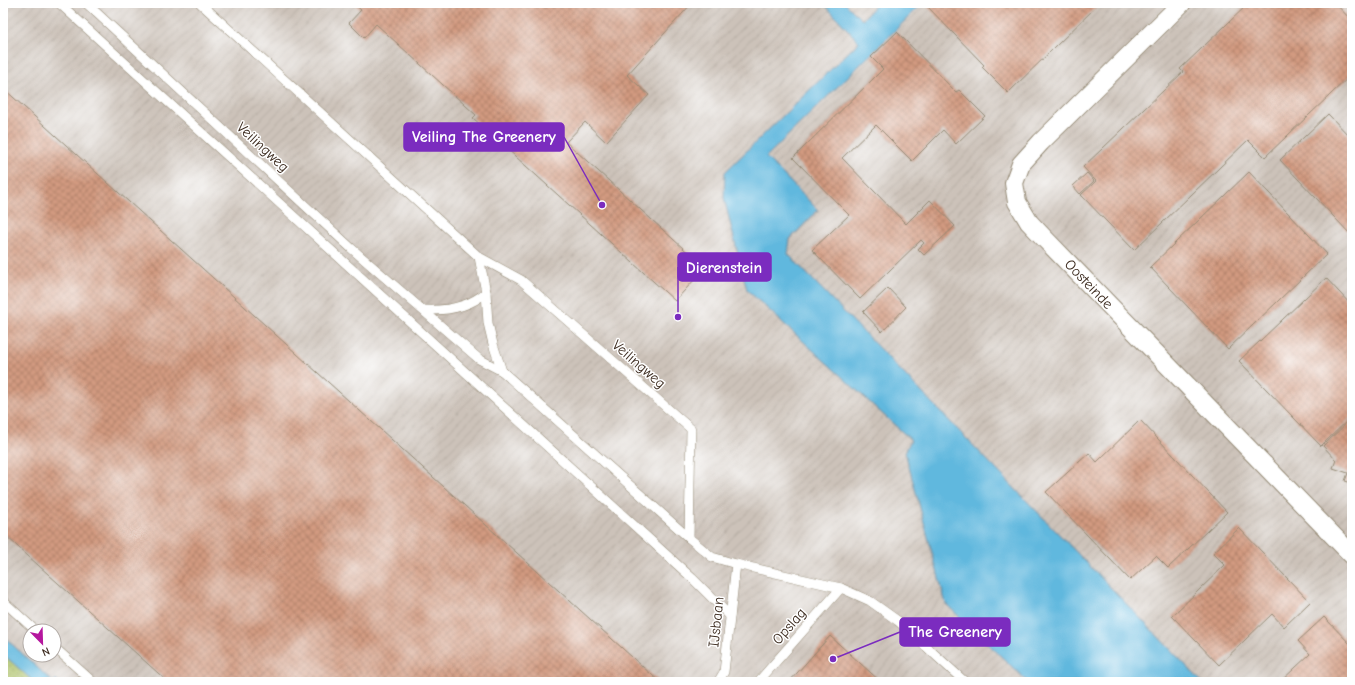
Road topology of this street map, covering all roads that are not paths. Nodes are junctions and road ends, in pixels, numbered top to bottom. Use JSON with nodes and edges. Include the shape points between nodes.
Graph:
{"nodes":[{"id":1,"x":59,"y":3,"type":"edge"},
{"id":2,"x":86,"y":3,"type":"edge"},
{"id":3,"x":200,"y":3,"type":"edge"},
{"id":4,"x":1182,"y":3,"type":"edge"},
{"id":5,"x":479,"y":257,"type":"junction"},
{"id":6,"x":486,"y":292,"type":"junction"},
{"id":7,"x":423,"y":310,"type":"junction"},
{"id":8,"x":502,"y":371,"type":"junction"},
{"id":9,"x":689,"y":538,"type":"junction"},
{"id":10,"x":1352,"y":555,"type":"edge"},
{"id":11,"x":736,"y":564,"type":"junction"},
{"id":12,"x":842,"y":588,"type":"junction"},
{"id":13,"x":3,"y":602,"type":"edge"},
{"id":14,"x":730,"y":616,"type":"junction"},
{"id":15,"x":27,"y":623,"type":"edge"},
{"id":16,"x":62,"y":654,"type":"edge"},
{"id":17,"x":93,"y":682,"type":"edge"},
{"id":18,"x":718,"y":682,"type":"edge"},
{"id":19,"x":758,"y":682,"type":"edge"},
{"id":20,"x":965,"y":682,"type":"edge"}],
"edges":[{"from":1,"to":14,"type":"lane","via":[[692,578]]},
{"from":2,"to":7,"type":"lane","name":"Veilingweg","via":[[351,248]]},
{"from":3,"to":5,"type":"lane","name":"Veilingweg"},
{"from":4,"to":10,"type":"street","name":"Oosteinde","via":[[1021,164],[1014,183],[1017,202],[1029,222],[1042,236]]},
{"from":5,"to":6,"type":"lane","name":"Veilingweg"},
{"from":5,"to":9,"type":"lane","name":"Veilingweg","via":[[521,280],[692,429]]},
{"from":6,"to":7,"type":"lane","via":[[470,303],[437,311]]},
{"from":6,"to":8,"type":"lane","name":"Veilingweg","via":[[492,344]]},
{"from":7,"to":8,"type":"lane","name":"Veilingweg","via":[[479,359]]},
{"from":8,"to":9,"type":"lane","name":"Veilingweg"},
{"from":9,"to":11,"type":"lane","name":"Veilingweg","via":[[712,557]]},
{"from":11,"to":12,"type":"lane","name":"Veilingweg"},
{"from":11,"to":14,"type":"lane","name":"IJsbaan"},
{"from":12,"to":19,"type":"lane","name":"Opslag"},
{"from":12,"to":20,"type":"lane","name":"Veilingweg","via":[[870,602],[898,621]]},
{"from":13,"to":15,"type":"lane"},
{"from":14,"to":18,"type":"lane","name":"IJsbaan","via":[[724,672]]},
{"from":16,"to":17,"type":"lane"}]}
